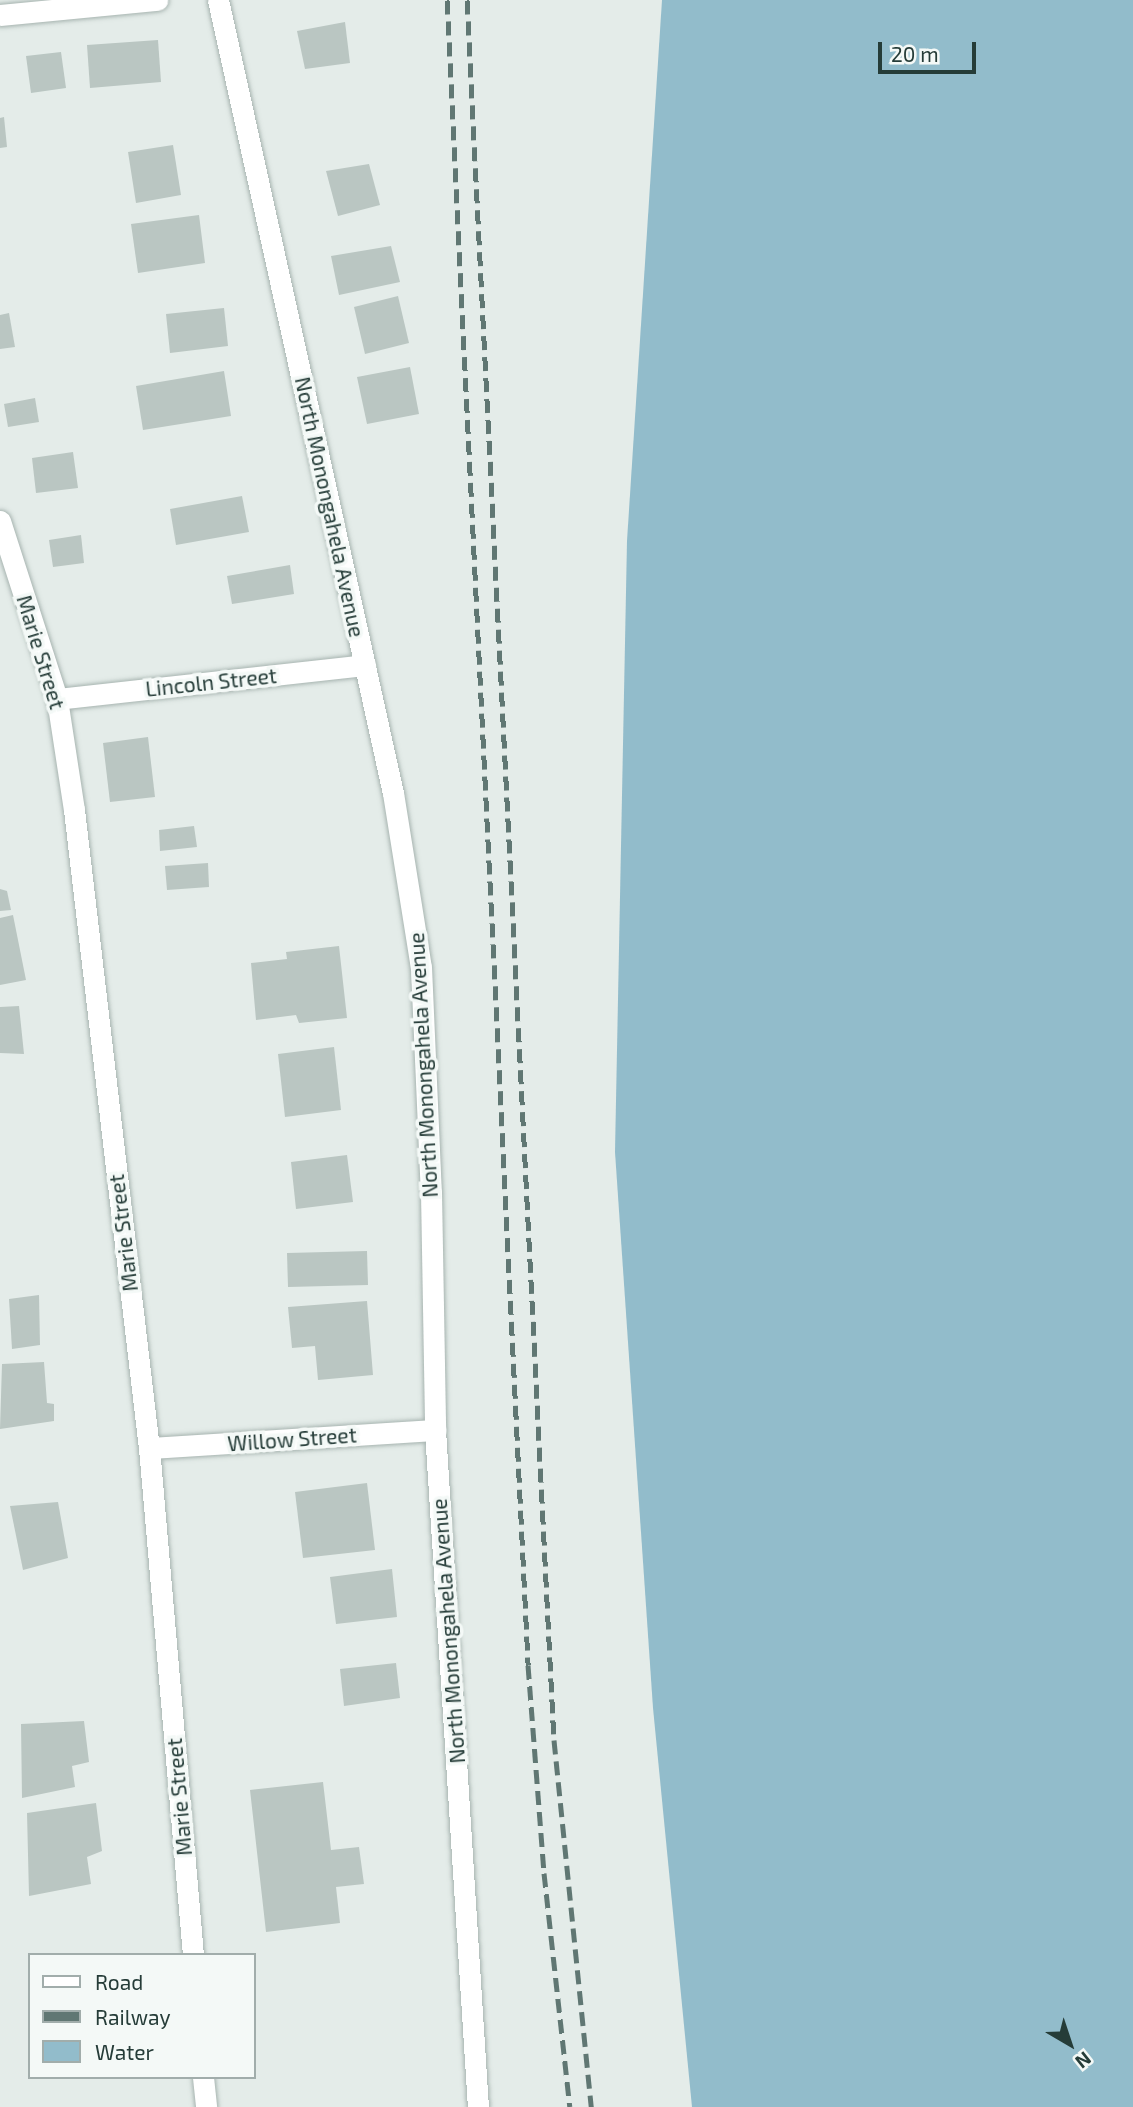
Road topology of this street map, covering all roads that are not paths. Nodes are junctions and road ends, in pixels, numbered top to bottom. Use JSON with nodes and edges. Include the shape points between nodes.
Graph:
{"nodes":[{"id":1,"x":158,"y":0,"type":"edge"},
{"id":2,"x":218,"y":0,"type":"edge"},
{"id":3,"x":0,"y":15,"type":"edge"},
{"id":4,"x":0,"y":521,"type":"edge"},
{"id":5,"x":365,"y":665,"type":"junction"},
{"id":6,"x":57,"y":699,"type":"junction"},
{"id":7,"x":435,"y":1430,"type":"junction"},
{"id":8,"x":149,"y":1448,"type":"junction"},
{"id":9,"x":192,"y":1953,"type":"edge"},
{"id":10,"x":203,"y":2079,"type":"edge"},
{"id":11,"x":206,"y":2107,"type":"edge"},
{"id":12,"x":478,"y":2107,"type":"edge"}],
"edges":[{"from":1,"to":3,"type":"street"},
{"from":2,"to":5,"type":"street","name":"North Monongahela Avenue"},
{"from":4,"to":6,"type":"street","name":"Marie Street"},
{"from":5,"to":6,"type":"street","name":"Lincoln Street"},
{"from":5,"to":7,"type":"street","name":"North Monongahela Avenue","via":[[393,793],[421,967]]},
{"from":6,"to":8,"type":"street","name":"Marie Street"},
{"from":7,"to":8,"type":"street","name":"Willow Street"},
{"from":7,"to":12,"type":"street","name":"North Monongahela Avenue"},
{"from":8,"to":9,"type":"street","name":"Marie Street"},
{"from":10,"to":11,"type":"street"}]}
